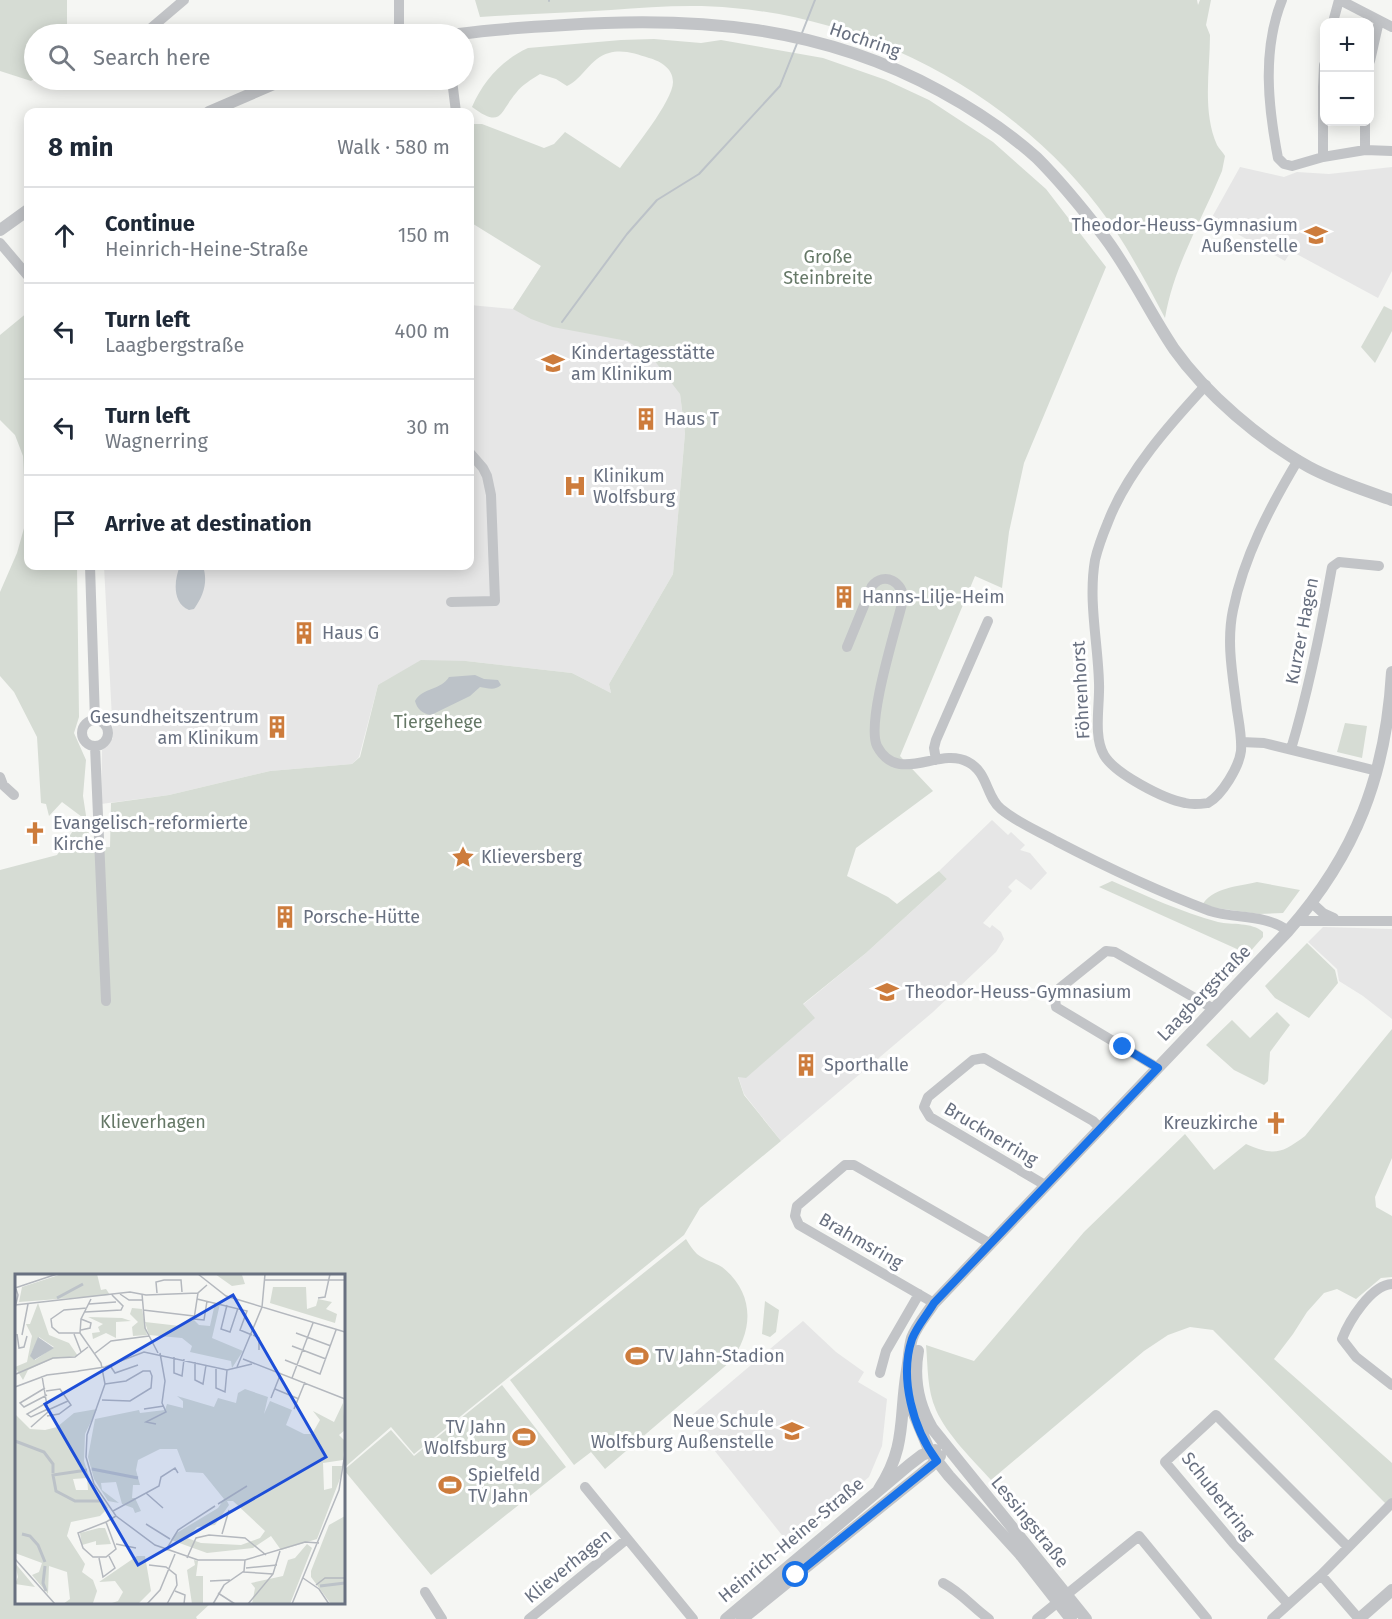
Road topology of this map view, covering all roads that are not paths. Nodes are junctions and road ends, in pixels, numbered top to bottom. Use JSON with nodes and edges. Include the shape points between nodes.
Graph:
{"nodes":[{"id":1,"x":184,"y":0,"type":"edge"},
{"id":2,"x":399,"y":0,"type":"edge"},
{"id":3,"x":1282,"y":0,"type":"edge"},
{"id":4,"x":1342,"y":1,"type":"edge"},
{"id":5,"x":1335,"y":18,"type":"edge"},
{"id":6,"x":1379,"y":21,"type":"junction"},
{"id":7,"x":156,"y":24,"type":"edge"},
{"id":8,"x":399,"y":24,"type":"edge"},
{"id":9,"x":1392,"y":27,"type":"edge"},
{"id":10,"x":474,"y":32,"type":"edge"},
{"id":11,"x":1374,"y":43,"type":"edge"},
{"id":12,"x":1324,"y":72,"type":"edge"},
{"id":13,"x":260,"y":90,"type":"edge"},
{"id":14,"x":453,"y":90,"type":"edge"},
{"id":15,"x":218,"y":108,"type":"edge"},
{"id":16,"x":456,"y":108,"type":"edge"},
{"id":17,"x":1365,"y":126,"type":"edge"},
{"id":18,"x":1365,"y":150,"type":"junction"},
{"id":19,"x":1392,"y":151,"type":"edge"},
{"id":20,"x":1323,"y":158,"type":"junction"},
{"id":21,"x":24,"y":213,"type":"edge"},
{"id":22,"x":0,"y":230,"type":"edge"},
{"id":23,"x":0,"y":243,"type":"edge"},
{"id":24,"x":24,"y":271,"type":"edge"},
{"id":25,"x":1206,"y":385,"type":"junction"},
{"id":26,"x":474,"y":458,"type":"edge"},
{"id":27,"x":1298,"y":460,"type":"junction"},
{"id":28,"x":1392,"y":500,"type":"edge"},
{"id":29,"x":1379,"y":566,"type":"dead end"},
{"id":30,"x":90,"y":570,"type":"edge"},
{"id":31,"x":451,"y":602,"type":"dead end"},
{"id":32,"x":988,"y":621,"type":"dead end"},
{"id":33,"x":847,"y":647,"type":"dead end"},
{"id":34,"x":1392,"y":672,"type":"edge"},
{"id":35,"x":95,"y":720,"type":"junction"},
{"id":36,"x":1241,"y":742,"type":"junction"},
{"id":37,"x":95,"y":746,"type":"junction"},
{"id":38,"x":1291,"y":749,"type":"junction"},
{"id":39,"x":936,"y":760,"type":"junction"},
{"id":40,"x":1377,"y":771,"type":"junction"},
{"id":41,"x":0,"y":777,"type":"edge"},
{"id":42,"x":14,"y":795,"type":"dead end"},
{"id":43,"x":1312,"y":903,"type":"junction"},
{"id":44,"x":1337,"y":920,"type":"junction"},
{"id":45,"x":1297,"y":921,"type":"junction"},
{"id":46,"x":1392,"y":921,"type":"edge"},
{"id":47,"x":1288,"y":931,"type":"junction"},
{"id":48,"x":106,"y":1001,"type":"dead end"},
{"id":49,"x":1214,"y":1009,"type":"junction"},
{"id":50,"x":1158,"y":1068,"type":"junction"},
{"id":51,"x":1100,"y":1128,"type":"junction"},
{"id":52,"x":1045,"y":1185,"type":"junction"},
{"id":53,"x":989,"y":1243,"type":"junction"},
{"id":54,"x":1392,"y":1284,"type":"edge"},
{"id":55,"x":919,"y":1294,"type":"junction"},
{"id":56,"x":934,"y":1303,"type":"junction"},
{"id":57,"x":926,"y":1315,"type":"junction"},
{"id":58,"x":908,"y":1367,"type":"junction"},
{"id":59,"x":880,"y":1373,"type":"dead end"},
{"id":60,"x":1392,"y":1385,"type":"edge"},
{"id":61,"x":902,"y":1397,"type":"joint"},
{"id":62,"x":945,"y":1448,"type":"junction"},
{"id":63,"x":933,"y":1456,"type":"junction"},
{"id":64,"x":585,"y":1487,"type":"dead end"},
{"id":65,"x":879,"y":1489,"type":"junction"},
{"id":66,"x":1392,"y":1503,"type":"edge"},
{"id":67,"x":627,"y":1539,"type":"junction"},
{"id":68,"x":1348,"y":1547,"type":"junction"},
{"id":69,"x":1321,"y":1575,"type":"junction"},
{"id":70,"x":943,"y":1583,"type":"dead end"},
{"id":71,"x":1392,"y":1590,"type":"edge"},
{"id":72,"x":425,"y":1592,"type":"dead end"},
{"id":73,"x":1062,"y":1598,"type":"junction"},
{"id":74,"x":1288,"y":1604,"type":"junction"},
{"id":75,"x":442,"y":1619,"type":"edge"},
{"id":76,"x":529,"y":1619,"type":"edge"},
{"id":77,"x":693,"y":1619,"type":"edge"},
{"id":78,"x":726,"y":1619,"type":"edge"},
{"id":79,"x":742,"y":1619,"type":"edge"},
{"id":80,"x":989,"y":1619,"type":"edge"},
{"id":81,"x":1037,"y":1619,"type":"edge"},
{"id":82,"x":1071,"y":1619,"type":"edge"},
{"id":83,"x":1086,"y":1619,"type":"edge"},
{"id":84,"x":1207,"y":1619,"type":"edge"},
{"id":85,"x":1272,"y":1619,"type":"edge"},
{"id":86,"x":1359,"y":1619,"type":"edge"}],
"edges":[{"from":1,"to":7,"type":"street"},
{"from":2,"to":8,"type":"street"},
{"from":3,"to":20,"type":"street","via":[[1270,54],[1269,102],[1278,158],[1292,166]]},
{"from":4,"to":5,"type":"street"},
{"from":4,"to":6,"type":"street"},
{"from":6,"to":9,"type":"street"},
{"from":6,"to":11,"type":"street"},
{"from":10,"to":25,"type":"street","name":"Hochring","via":[[622,21],[723,24],[788,35],[864,55],[922,81],[998,127],[1065,186],[1106,239],[1176,351]]},
{"from":12,"to":20,"type":"street"},
{"from":13,"to":15,"type":"street"},
{"from":14,"to":16,"type":"street"},
{"from":17,"to":18,"type":"street"},
{"from":18,"to":19,"type":"street"},
{"from":18,"to":20,"type":"street"},
{"from":21,"to":22,"type":"street"},
{"from":23,"to":24,"type":"street"},
{"from":25,"to":27,"type":"street","name":"Hochring","via":[[1251,428]]},
{"from":25,"to":36,"type":"street","name":"Föhrenhorst","via":[[1174,419],[1140,466],[1109,518],[1100,543],[1093,606],[1100,746],[1111,764],[1153,792],[1196,805],[1208,803],[1220,793],[1238,760]]},
{"from":26,"to":31,"type":"street","via":[[483,468],[491,495],[495,601]]},
{"from":27,"to":28,"type":"street","name":"Hochring","via":[[1341,482]]},
{"from":27,"to":36,"type":"street","name":"Föhrenhorst","via":[[1251,548],[1233,612],[1230,637]]},
{"from":29,"to":38,"type":"street","name":"Kurzer Hagen","via":[[1339,562],[1332,567],[1316,656]]},
{"from":30,"to":35,"type":"street"},
{"from":32,"to":39,"type":"street","via":[[936,740]]},
{"from":33,"to":39,"type":"street","via":[[872,586],[882,579],[896,582],[903,600],[874,716],[874,737],[883,753],[900,764]]},
{"from":34,"to":40,"type":"street","name":"Laagbergstraße"},
{"from":35,"to":37,"type":"street","via":[[86,724],[82,733],[86,742]]},
{"from":35,"to":37,"type":"street","via":[[104,723],[108,733],[104,742]]},
{"from":36,"to":38,"type":"street"},
{"from":37,"to":48,"type":"street"},
{"from":38,"to":40,"type":"street"},
{"from":39,"to":47,"type":"street","via":[[953,757],[971,763],[983,776],[999,808],[1108,868],[1226,916],[1266,920]]},
{"from":40,"to":43,"type":"street","name":"Laagbergstraße","via":[[1356,831]]},
{"from":41,"to":42,"type":"street"},
{"from":43,"to":44,"type":"street"},
{"from":43,"to":45,"type":"street","name":"Laagbergstraße"},
{"from":44,"to":45,"type":"street"},
{"from":44,"to":46,"type":"street"},
{"from":45,"to":47,"type":"street","name":"Laagbergstraße"},
{"from":47,"to":49,"type":"street","name":"Laagbergstraße"},
{"from":49,"to":50,"type":"street","name":"Laagbergstraße"},
{"from":49,"to":50,"type":"street","via":[[1115,952],[1106,951],[1060,988],[1056,1007]]},
{"from":50,"to":51,"type":"street","name":"Laagbergstraße"},
{"from":51,"to":52,"type":"street","name":"Laagbergstraße"},
{"from":51,"to":52,"type":"street","name":"Brucknerring","via":[[984,1058],[973,1060],[928,1097],[924,1107],[930,1117]]},
{"from":52,"to":53,"type":"street","name":"Laagbergstraße"},
{"from":53,"to":55,"type":"street","name":"Brahmsring","via":[[854,1165],[845,1165],[797,1206],[795,1216],[799,1224]]},
{"from":53,"to":56,"type":"street","name":"Laagbergstraße"},
{"from":54,"to":60,"type":"street","via":[[1384,1285],[1361,1305],[1342,1339],[1356,1357]]},
{"from":55,"to":56,"type":"street","name":"Brahmsring"},
{"from":55,"to":59,"type":"street","via":[[886,1351]]},
{"from":56,"to":57,"type":"street","name":"Laagbergstraße"},
{"from":57,"to":58,"type":"street","name":"Laagbergstraße","via":[[912,1339]]},
{"from":57,"to":62,"type":"street","name":"Laagbergstraße","via":[[916,1358],[916,1385],[925,1416]]},
{"from":58,"to":61,"type":"street","name":"Laagbergstraße"},
{"from":58,"to":63,"type":"street","name":"Laagbergstraße","via":[[914,1414]]},
{"from":61,"to":65,"type":"street","name":"Heinrich-Heine-Straße","via":[[898,1451]]},
{"from":62,"to":63,"type":"street","name":"Heinrich-Heine-Straße"},
{"from":62,"to":73,"type":"street","name":"Lessingstraße"},
{"from":63,"to":65,"type":"street","name":"Heinrich-Heine-Straße","via":[[914,1461]]},
{"from":63,"to":73,"type":"street","name":"Lessingstraße"},
{"from":63,"to":79,"type":"street","name":"Heinrich-Heine-Straße"},
{"from":64,"to":67,"type":"street","name":"Klieverhagen"},
{"from":65,"to":78,"type":"street","name":"Heinrich-Heine-Straße"},
{"from":66,"to":68,"type":"street"},
{"from":67,"to":76,"type":"street","name":"Klieverhagen"},
{"from":67,"to":77,"type":"street","name":"Klieverhagen"},
{"from":68,"to":69,"type":"street"},
{"from":68,"to":74,"type":"street","name":"Schubertring","via":[[1216,1415],[1165,1462]]},
{"from":69,"to":74,"type":"street"},
{"from":69,"to":86,"type":"street"},
{"from":70,"to":80,"type":"street"},
{"from":71,"to":86,"type":"street"},
{"from":72,"to":75,"type":"street"},
{"from":73,"to":81,"type":"street"},
{"from":73,"to":82,"type":"street","name":"Lessingstraße"},
{"from":73,"to":83,"type":"street","name":"Lessingstraße"},
{"from":73,"to":84,"type":"street","via":[[1139,1536]]},
{"from":74,"to":85,"type":"street"}]}
